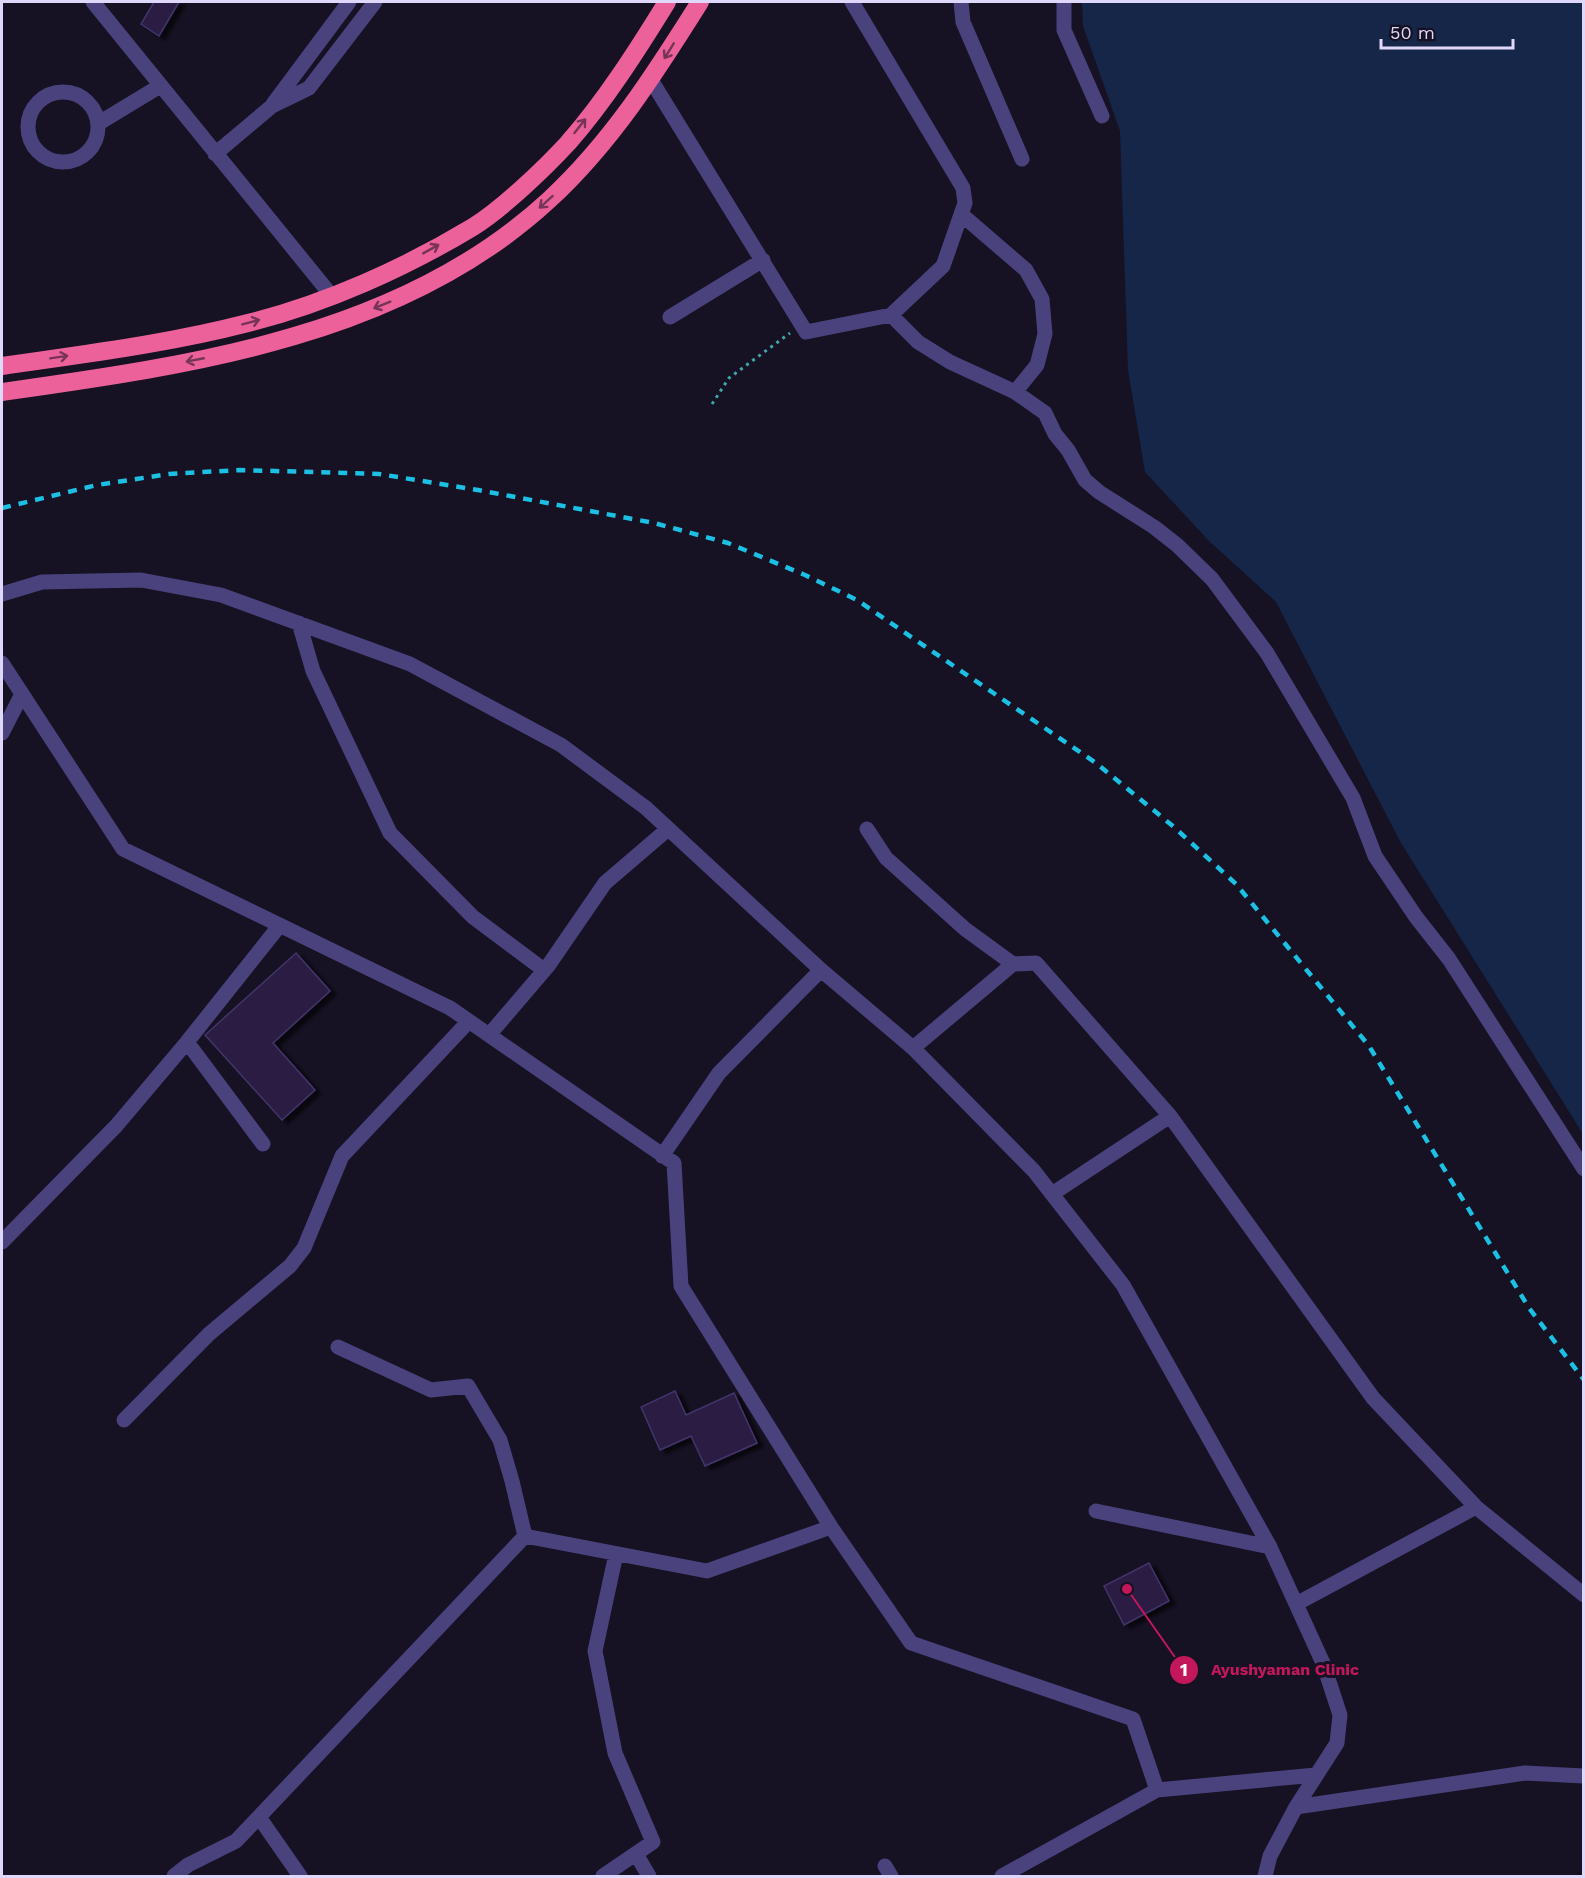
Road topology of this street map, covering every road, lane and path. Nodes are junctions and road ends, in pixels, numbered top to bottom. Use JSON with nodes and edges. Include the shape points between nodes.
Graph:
{"nodes":[{"id":1,"x":93,"y":2,"type":"edge"},
{"id":2,"x":349,"y":2,"type":"edge"},
{"id":3,"x":375,"y":2,"type":"edge"},
{"id":4,"x":667,"y":2,"type":"edge"},
{"id":5,"x":700,"y":2,"type":"edge"},
{"id":6,"x":852,"y":2,"type":"edge"},
{"id":7,"x":961,"y":2,"type":"edge"},
{"id":8,"x":1064,"y":2,"type":"edge"},
{"id":9,"x":651,"y":80,"type":"junction"},
{"id":10,"x":160,"y":86,"type":"junction"},
{"id":11,"x":272,"y":106,"type":"junction"},
{"id":12,"x":1102,"y":116,"type":"dead end"},
{"id":13,"x":99,"y":123,"type":"junction"},
{"id":14,"x":215,"y":154,"type":"junction"},
{"id":15,"x":1022,"y":159,"type":"dead end"},
{"id":16,"x":961,"y":214,"type":"junction"},
{"id":17,"x":763,"y":260,"type":"junction"},
{"id":18,"x":331,"y":296,"type":"junction"},
{"id":19,"x":891,"y":315,"type":"junction"},
{"id":20,"x":670,"y":317,"type":"dead end"},
{"id":21,"x":806,"y":332,"type":"junction"},
{"id":22,"x":2,"y":366,"type":"edge"},
{"id":23,"x":2,"y":392,"type":"edge"},
{"id":24,"x":1015,"y":392,"type":"junction"},
{"id":25,"x":712,"y":404,"type":"dead end"},
{"id":26,"x":2,"y":594,"type":"edge"},
{"id":27,"x":299,"y":623,"type":"junction"},
{"id":28,"x":2,"y":663,"type":"edge"},
{"id":29,"x":22,"y":694,"type":"junction"},
{"id":30,"x":2,"y":733,"type":"edge"},
{"id":31,"x":668,"y":829,"type":"junction"},
{"id":32,"x":867,"y":829,"type":"dead end"},
{"id":33,"x":280,"y":925,"type":"junction"},
{"id":34,"x":1013,"y":964,"type":"junction"},
{"id":35,"x":544,"y":970,"type":"junction"},
{"id":36,"x":821,"y":970,"type":"junction"},
{"id":37,"x":470,"y":1022,"type":"junction"},
{"id":38,"x":489,"y":1035,"type":"junction"},
{"id":39,"x":187,"y":1042,"type":"junction"},
{"id":40,"x":913,"y":1048,"type":"junction"},
{"id":41,"x":1170,"y":1116,"type":"junction"},
{"id":42,"x":263,"y":1144,"type":"dead end"},
{"id":43,"x":662,"y":1156,"type":"junction"},
{"id":44,"x":1584,"y":1169,"type":"edge"},
{"id":45,"x":1052,"y":1194,"type":"junction"},
{"id":46,"x":2,"y":1242,"type":"edge"},
{"id":47,"x":338,"y":1347,"type":"dead end"},
{"id":48,"x":124,"y":1420,"type":"dead end"},
{"id":49,"x":1476,"y":1507,"type":"junction"},
{"id":50,"x":1096,"y":1511,"type":"dead end"},
{"id":51,"x":831,"y":1527,"type":"junction"},
{"id":52,"x":525,"y":1536,"type":"junction"},
{"id":53,"x":1270,"y":1547,"type":"junction"},
{"id":54,"x":616,"y":1554,"type":"junction"},
{"id":55,"x":1584,"y":1595,"type":"edge"},
{"id":56,"x":1296,"y":1604,"type":"junction"},
{"id":57,"x":1316,"y":1775,"type":"junction"},
{"id":58,"x":1584,"y":1776,"type":"edge"},
{"id":59,"x":1157,"y":1790,"type":"junction"},
{"id":60,"x":1296,"y":1807,"type":"junction"},
{"id":61,"x":259,"y":1817,"type":"junction"},
{"id":62,"x":636,"y":1854,"type":"junction"},
{"id":63,"x":174,"y":1876,"type":"edge"},
{"id":64,"x":300,"y":1876,"type":"edge"},
{"id":65,"x":603,"y":1876,"type":"edge"},
{"id":66,"x":649,"y":1876,"type":"edge"},
{"id":67,"x":1002,"y":1876,"type":"edge"},
{"id":68,"x":1265,"y":1876,"type":"edge"}],
"edges":[{"from":1,"to":10,"type":"street"},
{"from":2,"to":11,"type":"street"},
{"from":3,"to":11,"type":"street","via":[[309,88]]},
{"from":18,"to":4,"type":"highway","one_way":true,"via":[[391,272],[474,226],[521,189],[568,142]]},
{"from":5,"to":9,"type":"highway","one_way":true},
{"from":6,"to":16,"type":"street","via":[[963,188],[965,203]]},
{"from":7,"to":15,"type":"street","via":[[963,22]]},
{"from":8,"to":12,"type":"street","via":[[1064,30]]},
{"from":9,"to":17,"type":"street"},
{"from":9,"to":23,"type":"highway","one_way":true,"via":[[587,161],[549,200],[477,257],[439,279],[333,324],[264,345]]},
{"from":10,"to":13,"type":"street"},
{"from":10,"to":14,"type":"street"},
{"from":11,"to":14,"type":"street"},
{"from":13,"to":13,"type":"street","via":[[93,147],[84,156],[61,163],[38,154],[27,133],[30,110],[47,94],[58,91],[80,95],[90,102]]},
{"from":14,"to":18,"type":"street"},
{"from":16,"to":19,"type":"street","via":[[943,266]]},
{"from":16,"to":24,"type":"street","via":[[1026,270],[1042,299],[1045,334],[1037,365]]},
{"from":17,"to":20,"type":"street"},
{"from":17,"to":21,"type":"street"},
{"from":22,"to":18,"type":"highway","one_way":true,"via":[[177,339],[249,323]]},
{"from":19,"to":21,"type":"street"},
{"from":19,"to":24,"type":"street","via":[[918,342],[950,362]]},
{"from":21,"to":25,"type":"path","via":[[792,332],[729,378]]},
{"from":24,"to":44,"type":"street","via":[[1045,414],[1085,480],[1177,545],[1234,607],[1267,653],[1353,798],[1375,856],[1449,959]]},
{"from":26,"to":27,"type":"street","via":[[42,582],[141,580],[220,595]]},
{"from":27,"to":31,"type":"street","via":[[410,664],[561,745]]},
{"from":27,"to":35,"type":"street","via":[[313,671],[390,833],[473,916]]},
{"from":28,"to":29,"type":"street"},
{"from":29,"to":30,"type":"street"},
{"from":29,"to":33,"type":"street","via":[[123,849]]},
{"from":31,"to":35,"type":"street","via":[[605,883]]},
{"from":31,"to":36,"type":"street"},
{"from":32,"to":34,"type":"street","via":[[886,858],[965,929]]},
{"from":33,"to":37,"type":"street","via":[[450,1008]]},
{"from":33,"to":39,"type":"street"},
{"from":34,"to":40,"type":"street"},
{"from":34,"to":41,"type":"street","via":[[1036,963]]},
{"from":35,"to":38,"type":"street"},
{"from":36,"to":40,"type":"street"},
{"from":36,"to":43,"type":"street","via":[[719,1073]]},
{"from":37,"to":38,"type":"street"},
{"from":37,"to":48,"type":"street","via":[[342,1156],[304,1248],[290,1266],[209,1334]]},
{"from":38,"to":43,"type":"street"},
{"from":39,"to":42,"type":"street"},
{"from":39,"to":46,"type":"street","via":[[116,1126]]},
{"from":40,"to":45,"type":"street"},
{"from":41,"to":45,"type":"street"},
{"from":41,"to":49,"type":"street","via":[[1373,1398]]},
{"from":43,"to":51,"type":"street","via":[[674,1163],[681,1286]]},
{"from":45,"to":53,"type":"street","via":[[1123,1285]]},
{"from":47,"to":52,"type":"street","via":[[430,1390],[468,1386],[500,1440]]},
{"from":49,"to":55,"type":"street"},
{"from":49,"to":56,"type":"street"},
{"from":50,"to":53,"type":"street"},
{"from":51,"to":54,"type":"street","via":[[707,1571]]},
{"from":51,"to":59,"type":"street","via":[[911,1643],[1133,1719]]},
{"from":52,"to":54,"type":"street"},
{"from":52,"to":61,"type":"street"},
{"from":53,"to":56,"type":"street"},
{"from":54,"to":62,"type":"street","via":[[595,1650],[615,1753],[653,1842]]},
{"from":56,"to":57,"type":"street","via":[[1323,1663],[1340,1714],[1337,1743]]},
{"from":57,"to":59,"type":"street"},
{"from":57,"to":60,"type":"street"},
{"from":58,"to":60,"type":"street","via":[[1524,1773]]},
{"from":59,"to":67,"type":"street"},
{"from":60,"to":68,"type":"street","via":[[1270,1856]]},
{"from":61,"to":63,"type":"street","via":[[236,1841],[188,1864]]},
{"from":61,"to":64,"type":"street"},
{"from":62,"to":65,"type":"street"},
{"from":62,"to":66,"type":"street"}]}
